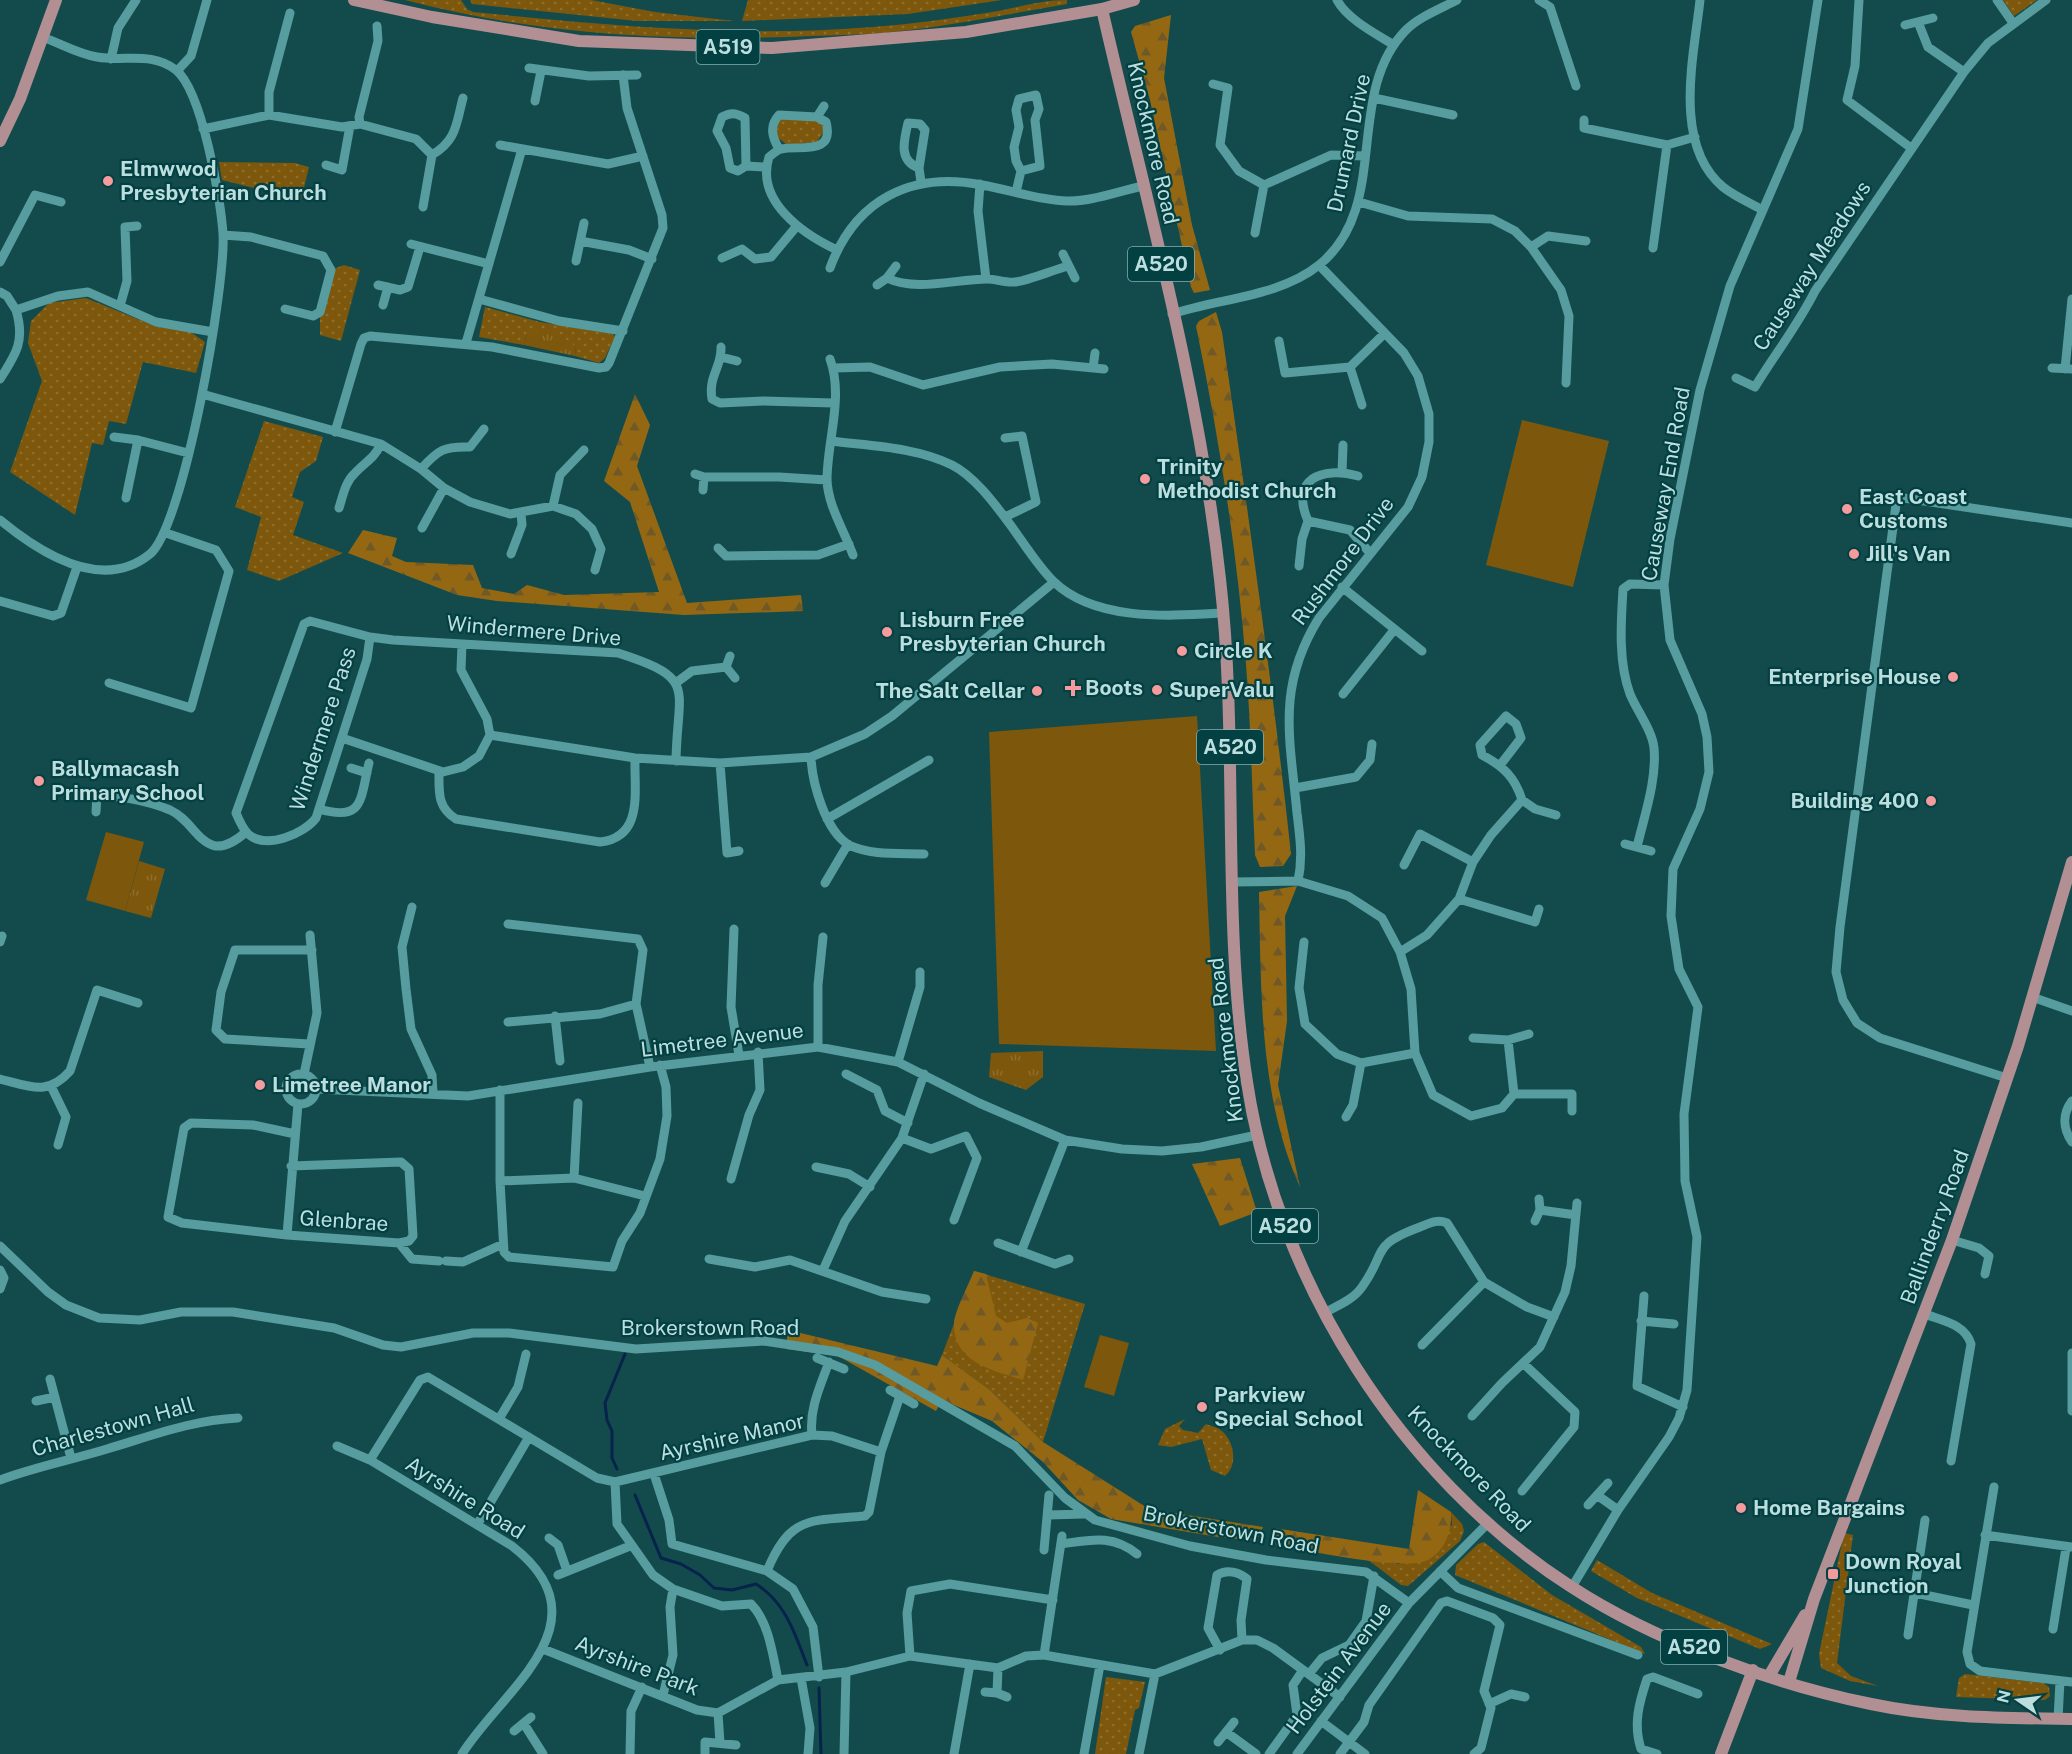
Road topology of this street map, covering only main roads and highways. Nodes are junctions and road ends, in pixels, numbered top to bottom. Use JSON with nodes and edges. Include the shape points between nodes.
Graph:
{"nodes":[{"id":1,"x":56,"y":0,"type":"edge"},
{"id":2,"x":354,"y":0,"type":"edge"},
{"id":3,"x":1134,"y":0,"type":"edge"},
{"id":4,"x":1102,"y":9,"type":"junction"},
{"id":5,"x":0,"y":141,"type":"edge"},
{"id":6,"x":2072,"y":862,"type":"edge"},
{"id":7,"x":1814,"y":1599,"type":"junction"},
{"id":8,"x":1753,"y":1670,"type":"junction"},
{"id":9,"x":1769,"y":1676,"type":"junction"},
{"id":10,"x":1790,"y":1682,"type":"junction"},
{"id":11,"x":2072,"y":1719,"type":"edge"},
{"id":12,"x":1721,"y":1754,"type":"edge"}],
"edges":[{"from":1,"to":5,"type":"main road","via":[[20,99]]},
{"from":2,"to":4,"type":"main road","number":"A519","via":[[579,41],[772,48],[966,32]]},
{"from":3,"to":4,"type":"main road","number":"A519"},
{"from":4,"to":8,"type":"main road","name":"Knockmore Road","number":"A520","via":[[1209,493],[1223,613],[1237,999],[1257,1135],[1287,1231],[1324,1313],[1362,1377],[1399,1427],[1488,1523],[1572,1587],[1646,1628]]},
{"from":6,"to":7,"type":"main road","name":"Ballinderry Road","via":[[1953,1240]]},
{"from":7,"to":9,"type":"main road","name":"Ballinderry Road"},
{"from":7,"to":10,"type":"main road","name":"Ballinderry Road"},
{"from":8,"to":9,"type":"main road","name":"Knockmore Road","number":"A520"},
{"from":8,"to":12,"type":"main road"},
{"from":9,"to":10,"type":"main road","name":"Knockmore Road","number":"A520"},
{"from":10,"to":11,"type":"main road","name":"Knockmore Road","number":"A520","via":[[1873,1704],[1918,1711]]}]}
